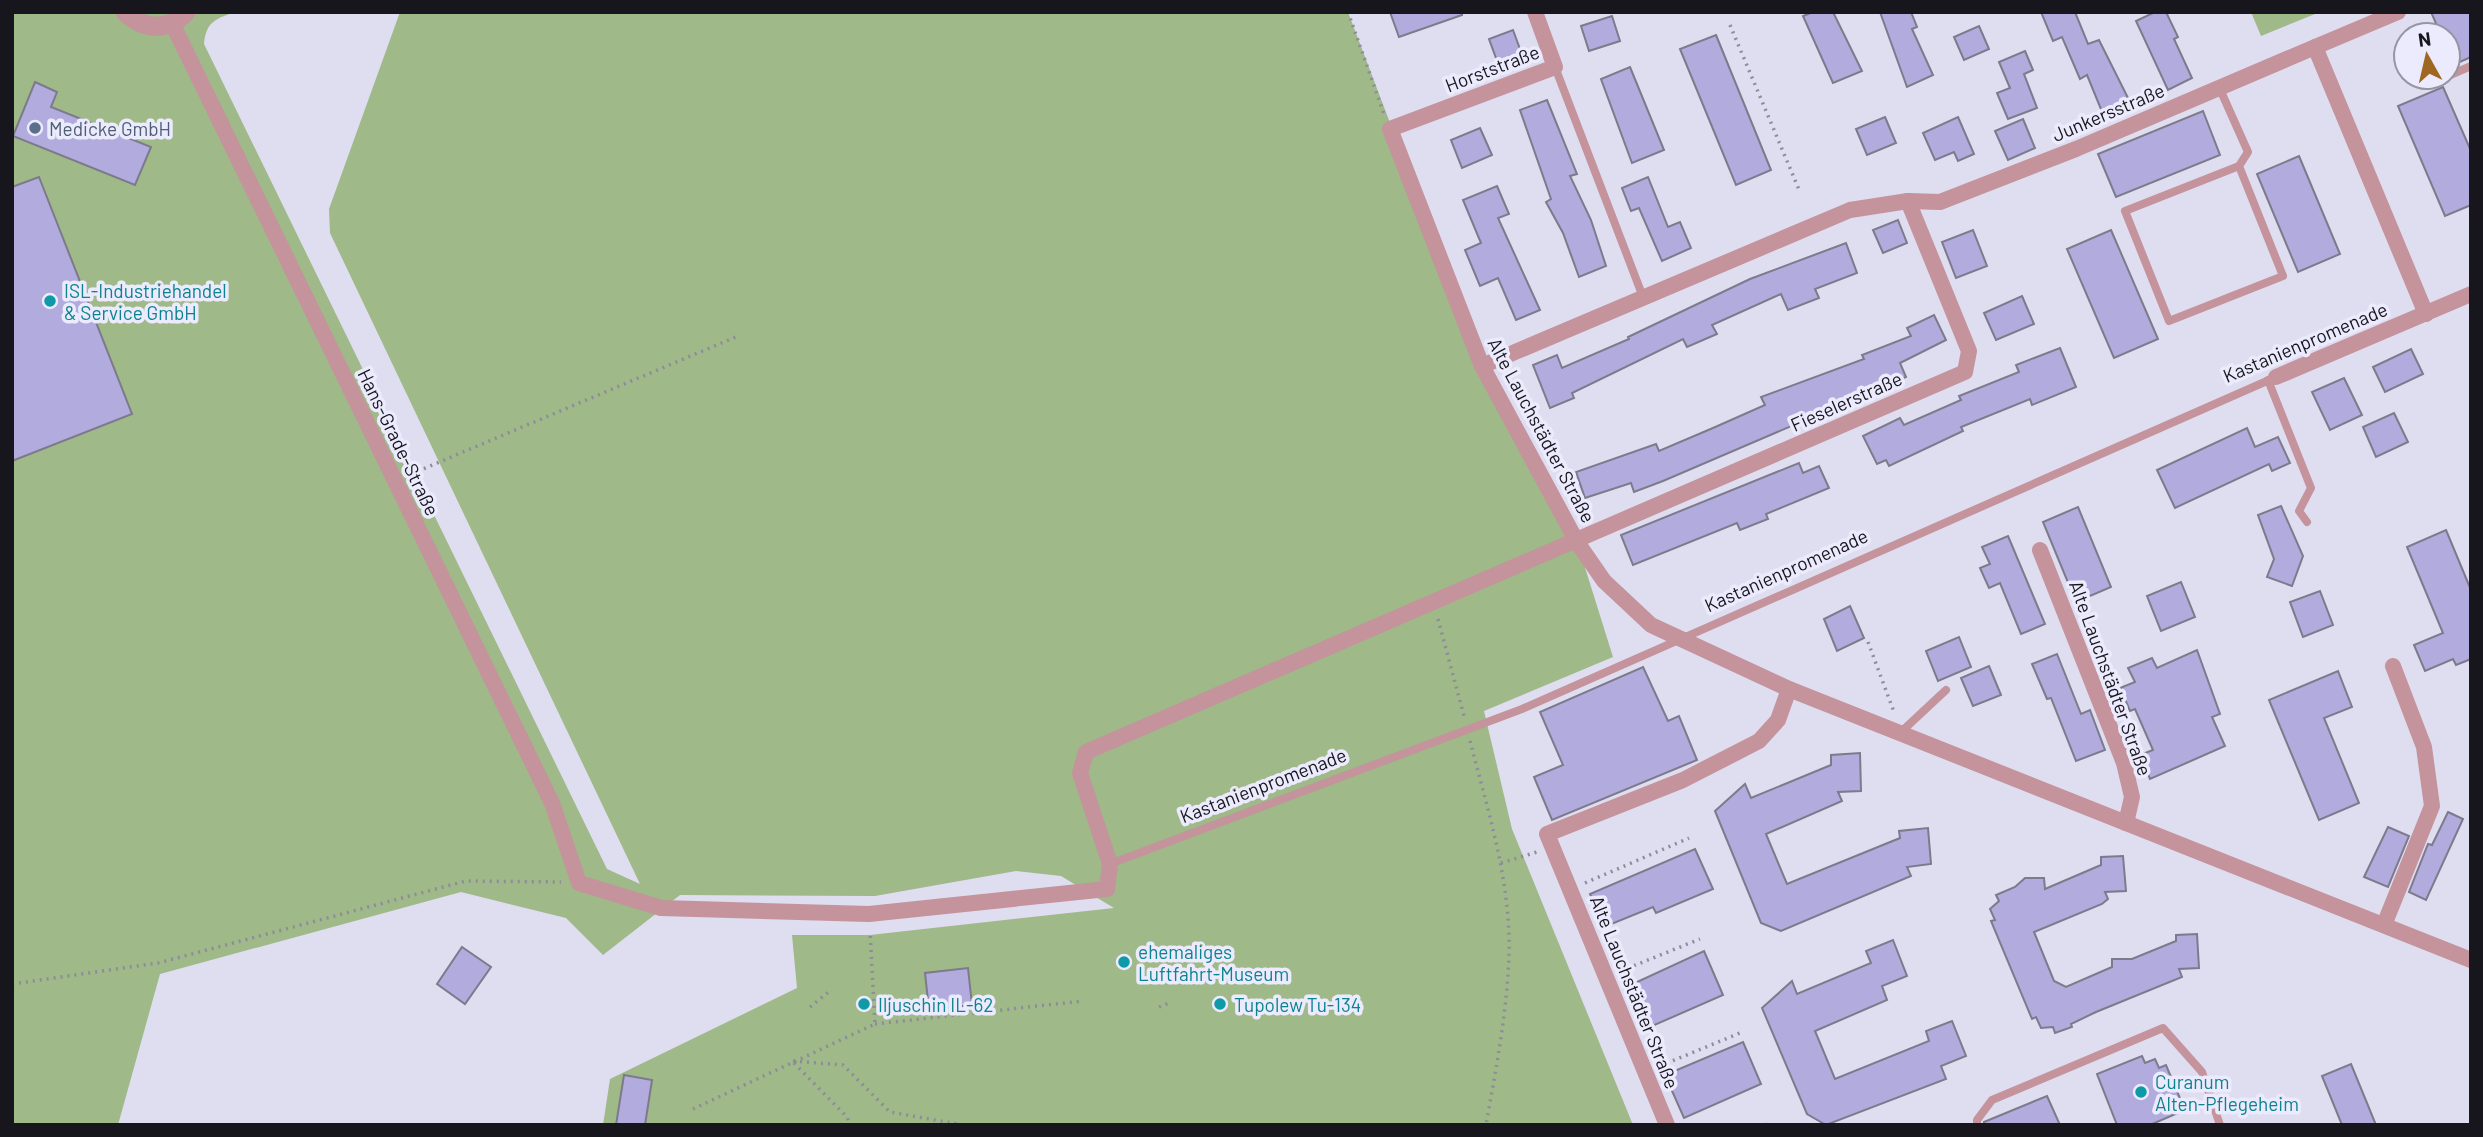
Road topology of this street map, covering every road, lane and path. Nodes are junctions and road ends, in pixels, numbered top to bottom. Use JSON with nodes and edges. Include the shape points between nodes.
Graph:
{"nodes":[{"id":1,"x":125,"y":12,"type":"edge"},
{"id":2,"x":1348,"y":12,"type":"edge"},
{"id":3,"x":1535,"y":12,"type":"edge"},
{"id":4,"x":2398,"y":12,"type":"edge"},
{"id":5,"x":179,"y":18,"type":"edge"},
{"id":6,"x":1730,"y":25,"type":"dead end"},
{"id":7,"x":2315,"y":47,"type":"junction"},
{"id":8,"x":1555,"y":67,"type":"junction"},
{"id":9,"x":2219,"y":88,"type":"junction"},
{"id":10,"x":1390,"y":129,"type":"junction"},
{"id":11,"x":2239,"y":166,"type":"junction"},
{"id":12,"x":1800,"y":191,"type":"dead end"},
{"id":13,"x":1908,"y":201,"type":"junction"},
{"id":14,"x":2471,"y":294,"type":"edge"},
{"id":15,"x":1643,"y":297,"type":"junction"},
{"id":16,"x":2426,"y":314,"type":"junction"},
{"id":17,"x":738,"y":336,"type":"dead end"},
{"id":18,"x":1482,"y":366,"type":"junction"},
{"id":19,"x":2272,"y":378,"type":"junction"},
{"id":20,"x":395,"y":480,"type":"junction"},
{"id":21,"x":2307,"y":522,"type":"dead end"},
{"id":22,"x":1577,"y":542,"type":"junction"},
{"id":23,"x":2040,"y":550,"type":"dead end"},
{"id":24,"x":1434,"y":602,"type":"junction"},
{"id":25,"x":1868,"y":642,"type":"dead end"},
{"id":26,"x":2393,"y":666,"type":"dead end"},
{"id":27,"x":1789,"y":689,"type":"junction"},
{"id":28,"x":1946,"y":690,"type":"dead end"},
{"id":29,"x":1461,"y":702,"type":"dead end"},
{"id":30,"x":1902,"y":732,"type":"junction"},
{"id":31,"x":1473,"y":750,"type":"dead end"},
{"id":32,"x":2126,"y":823,"type":"junction"},
{"id":33,"x":1689,"y":838,"type":"dead end"},
{"id":34,"x":1553,"y":848,"type":"junction"},
{"id":35,"x":1501,"y":863,"type":"junction"},
{"id":36,"x":1110,"y":864,"type":"junction"},
{"id":37,"x":579,"y":883,"type":"junction"},
{"id":38,"x":1570,"y":890,"type":"junction"},
{"id":39,"x":869,"y":914,"type":"junction"},
{"id":40,"x":2384,"y":925,"type":"junction"},
{"id":41,"x":1700,"y":940,"type":"dead end"},
{"id":42,"x":2471,"y":960,"type":"edge"},
{"id":43,"x":1606,"y":977,"type":"junction"},
{"id":44,"x":12,"y":984,"type":"edge"},
{"id":45,"x":831,"y":990,"type":"dead end"},
{"id":46,"x":1083,"y":1001,"type":"dead end"},
{"id":47,"x":1169,"y":1003,"type":"dead end"},
{"id":48,"x":810,"y":1007,"type":"dead end"},
{"id":49,"x":1159,"y":1007,"type":"dead end"},
{"id":50,"x":875,"y":1024,"type":"junction"},
{"id":51,"x":1740,"y":1033,"type":"dead end"},
{"id":52,"x":792,"y":1061,"type":"junction"},
{"id":53,"x":1645,"y":1073,"type":"junction"},
{"id":54,"x":693,"y":1109,"type":"dead end"},
{"id":55,"x":850,"y":1125,"type":"edge"},
{"id":56,"x":963,"y":1125,"type":"edge"},
{"id":57,"x":1486,"y":1125,"type":"edge"},
{"id":58,"x":1667,"y":1125,"type":"edge"},
{"id":59,"x":1977,"y":1125,"type":"edge"},
{"id":60,"x":2220,"y":1125,"type":"edge"}],
"edges":[{"from":1,"to":5,"type":"street","via":[[145,26]]},
{"from":2,"to":10,"type":"path"},
{"from":3,"to":8,"type":"street","name":"Horststraße"},
{"from":4,"to":7,"type":"street","name":"Junkersstraße"},
{"from":5,"to":20,"type":"street","name":"Hans-Grade-Straße"},
{"from":6,"to":12,"type":"path"},
{"from":7,"to":9,"type":"street","name":"Junkersstraße"},
{"from":7,"to":16,"type":"street"},
{"from":8,"to":10,"type":"street","name":"Horststraße"},
{"from":8,"to":15,"type":"lane"},
{"from":9,"to":11,"type":"lane","via":[[2248,152]]},
{"from":9,"to":13,"type":"street","name":"Junkersstraße","via":[[1940,202]]},
{"from":10,"to":18,"type":"street","name":"Alte Lauchstädter Straße"},
{"from":11,"to":11,"type":"lane","via":[[2283,276],[2169,321],[2125,211]]},
{"from":13,"to":15,"type":"street","name":"Junkersstraße","via":[[1850,210]]},
{"from":13,"to":22,"type":"street","name":"Fieselerstraße","via":[[1969,351],[1965,372]]},
{"from":14,"to":16,"type":"street","name":"Kastanienpromenade"},
{"from":15,"to":18,"type":"street","name":"Junkersstraße"},
{"from":16,"to":19,"type":"street","name":"Kastanienpromenade"},
{"from":17,"to":20,"type":"path"},
{"from":18,"to":22,"type":"street","name":"Alte Lauchstädter Straße"},
{"from":19,"to":21,"type":"lane","via":[[2311,488],[2299,510]]},
{"from":19,"to":36,"type":"lane","name":"Kastanienpromenade","via":[[1522,709]]},
{"from":20,"to":37,"type":"street","name":"Hans-Grade-Straße","via":[[552,803]]},
{"from":22,"to":24,"type":"street"},
{"from":22,"to":27,"type":"street","name":"Alte Lauchstädter Straße","via":[[1604,581],[1651,625]]},
{"from":23,"to":32,"type":"street","name":"Alte Lauchstädter Straße","via":[[2124,763],[2132,797]]},
{"from":24,"to":29,"type":"path"},
{"from":24,"to":36,"type":"street","via":[[1086,752],[1080,773]]},
{"from":25,"to":30,"type":"path"},
{"from":26,"to":40,"type":"street","via":[[2424,747],[2432,806]]},
{"from":27,"to":30,"type":"street","name":"Alte Lauchstädter Straße"},
{"from":27,"to":34,"type":"street","via":[[1778,720],[1759,741],[1683,780],[1548,834]]},
{"from":28,"to":30,"type":"lane"},
{"from":30,"to":32,"type":"street","name":"Alte Lauchstädter Straße"},
{"from":31,"to":35,"type":"path"},
{"from":32,"to":40,"type":"street","name":"Alte Lauchstädter Straße"},
{"from":33,"to":38,"type":"path"},
{"from":34,"to":35,"type":"path"},
{"from":34,"to":38,"type":"street","name":"Alte Lauchstädter Straße"},
{"from":35,"to":57,"type":"path","via":[[1506,1007]]},
{"from":36,"to":39,"type":"street","via":[[1107,888]]},
{"from":37,"to":39,"type":"street","via":[[661,908]]},
{"from":37,"to":44,"type":"path","via":[[466,880],[158,963]]},
{"from":38,"to":43,"type":"street","name":"Alte Lauchstädter Straße"},
{"from":39,"to":50,"type":"path"},
{"from":40,"to":42,"type":"street","name":"Alte Lauchstädter Straße"},
{"from":41,"to":43,"type":"path"},
{"from":43,"to":53,"type":"street","name":"Alte Lauchstädter Straße"},
{"from":45,"to":48,"type":"path"},
{"from":46,"to":50,"type":"path"},
{"from":47,"to":49,"type":"path"},
{"from":50,"to":52,"type":"path"},
{"from":51,"to":53,"type":"path"},
{"from":52,"to":54,"type":"path"},
{"from":52,"to":55,"type":"path"},
{"from":52,"to":56,"type":"path","via":[[843,1065],[890,1112]]},
{"from":53,"to":58,"type":"street","name":"Alte Lauchstädter Straße"},
{"from":59,"to":60,"type":"lane","via":[[1992,1100],[2163,1028],[2202,1072]]}]}
